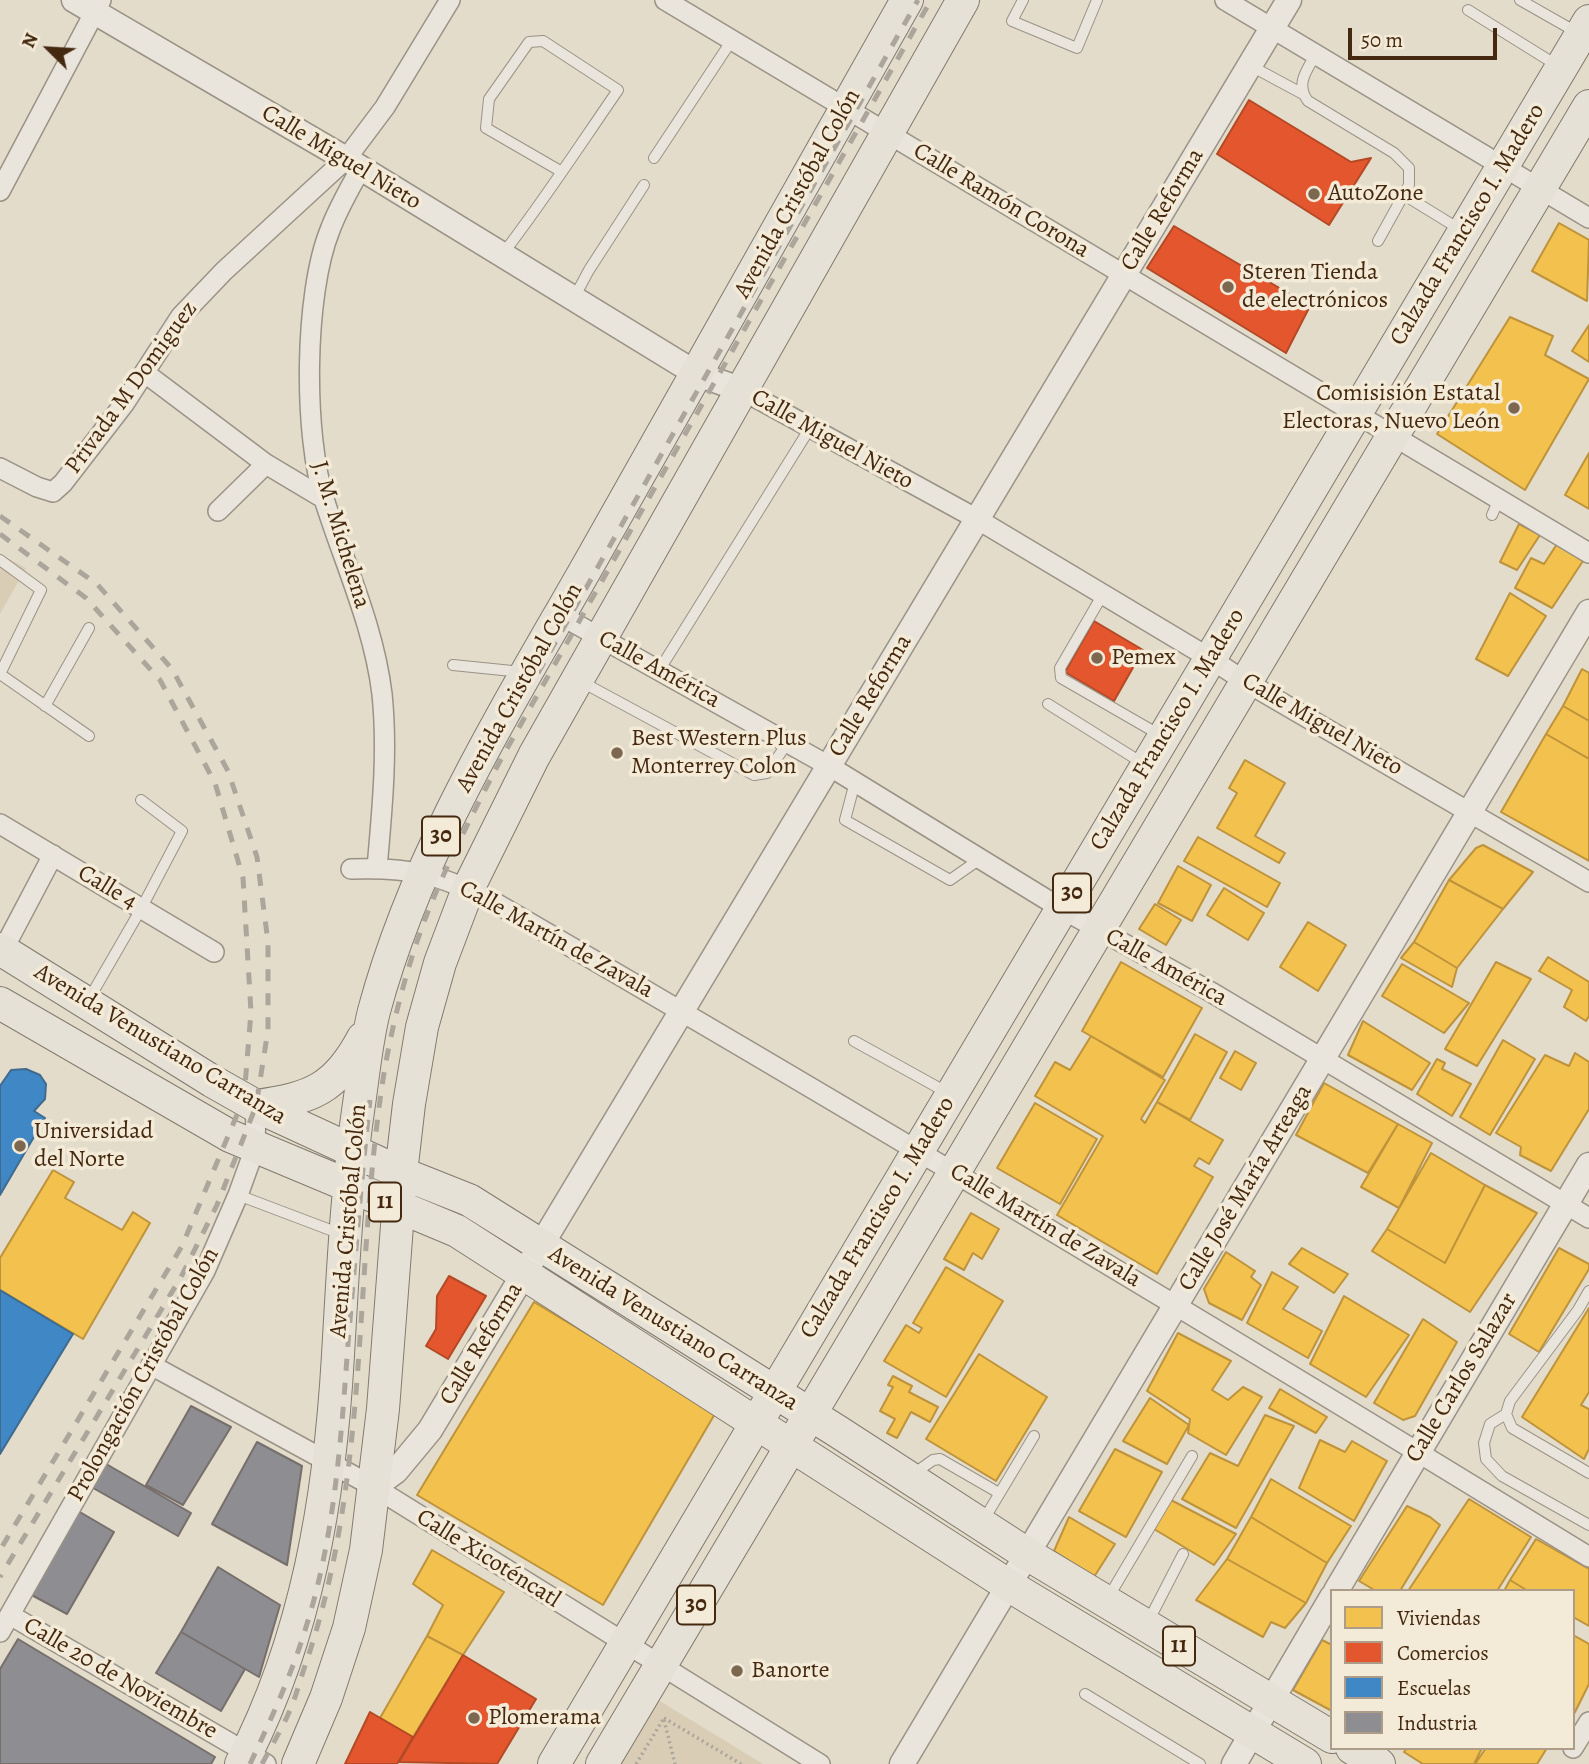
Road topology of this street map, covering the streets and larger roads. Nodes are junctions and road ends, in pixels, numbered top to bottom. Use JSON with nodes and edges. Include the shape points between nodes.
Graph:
{"nodes":[{"id":1,"x":450,"y":0,"type":"edge"},
{"id":2,"x":907,"y":0,"type":"edge"},
{"id":3,"x":963,"y":0,"type":"edge"},
{"id":4,"x":1226,"y":0,"type":"edge"},
{"id":5,"x":1289,"y":0,"type":"edge"},
{"id":6,"x":672,"y":2,"type":"edge"},
{"id":7,"x":90,"y":4,"type":"edge"},
{"id":8,"x":1272,"y":28,"type":"junction"},
{"id":9,"x":1585,"y":28,"type":"edge"},
{"id":10,"x":1589,"y":106,"type":"edge"},
{"id":11,"x":846,"y":108,"type":"junction"},
{"id":12,"x":888,"y":133,"type":"junction"},
{"id":13,"x":354,"y":164,"type":"junction"},
{"id":14,"x":1503,"y":165,"type":"junction"},
{"id":15,"x":1540,"y":188,"type":"junction"},
{"id":16,"x":0,"y":191,"type":"edge"},
{"id":17,"x":1589,"y":218,"type":"edge"},
{"id":18,"x":1124,"y":275,"type":"junction"},
{"id":19,"x":145,"y":373,"type":"junction"},
{"id":20,"x":697,"y":374,"type":"junction"},
{"id":21,"x":740,"y":389,"type":"junction"},
{"id":22,"x":1356,"y":413,"type":"junction"},
{"id":23,"x":1393,"y":435,"type":"junction"},
{"id":24,"x":266,"y":464,"type":"junction"},
{"id":25,"x":0,"y":468,"type":"edge"},
{"id":26,"x":323,"y":498,"type":"junction"},
{"id":27,"x":218,"y":511,"type":"dead end"},
{"id":28,"x":977,"y":519,"type":"junction"},
{"id":29,"x":1589,"y":553,"type":"edge"},
{"id":30,"x":1589,"y":612,"type":"edge"},
{"id":31,"x":560,"y":615,"type":"junction"},
{"id":32,"x":600,"y":638,"type":"junction"},
{"id":33,"x":1211,"y":659,"type":"junction"},
{"id":34,"x":1246,"y":682,"type":"junction"},
{"id":35,"x":829,"y":766,"type":"junction"},
{"id":36,"x":1472,"y":812,"type":"junction"},
{"id":37,"x":0,"y":824,"type":"edge"},
{"id":38,"x":53,"y":855,"type":"junction"},
{"id":39,"x":377,"y":868,"type":"junction"},
{"id":40,"x":351,"y":869,"type":"dead end"},
{"id":41,"x":424,"y":872,"type":"junction"},
{"id":42,"x":1589,"y":882,"type":"edge"},
{"id":43,"x":468,"y":889,"type":"junction"},
{"id":44,"x":1062,"y":909,"type":"junction"},
{"id":45,"x":1098,"y":930,"type":"junction"},
{"id":46,"x":1,"y":950,"type":"edge"},
{"id":47,"x":214,"y":952,"type":"dead end"},
{"id":48,"x":0,"y":1003,"type":"edge"},
{"id":49,"x":682,"y":1011,"type":"junction"},
{"id":50,"x":374,"y":1014,"type":"junction"},
{"id":51,"x":1324,"y":1060,"type":"junction"},
{"id":52,"x":256,"y":1105,"type":"junction"},
{"id":53,"x":255,"y":1148,"type":"junction"},
{"id":54,"x":352,"y":1150,"type":"junction"},
{"id":55,"x":919,"y":1150,"type":"junction"},
{"id":56,"x":1589,"y":1165,"type":"edge"},
{"id":57,"x":401,"y":1173,"type":"junction"},
{"id":58,"x":953,"y":1173,"type":"junction"},
{"id":59,"x":348,"y":1186,"type":"junction"},
{"id":60,"x":1566,"y":1204,"type":"junction"},
{"id":61,"x":399,"y":1208,"type":"junction"},
{"id":62,"x":1589,"y":1218,"type":"edge"},
{"id":63,"x":541,"y":1245,"type":"junction"},
{"id":64,"x":524,"y":1274,"type":"junction"},
{"id":65,"x":1175,"y":1304,"type":"junction"},
{"id":66,"x":151,"y":1365,"type":"junction"},
{"id":67,"x":775,"y":1392,"type":"junction"},
{"id":68,"x":810,"y":1414,"type":"junction"},
{"id":69,"x":756,"y":1424,"type":"junction"},
{"id":70,"x":791,"y":1446,"type":"junction"},
{"id":71,"x":1418,"y":1452,"type":"junction"},
{"id":72,"x":328,"y":1462,"type":"junction"},
{"id":73,"x":374,"y":1488,"type":"junction"},
{"id":74,"x":1027,"y":1554,"type":"junction"},
{"id":75,"x":1589,"y":1556,"type":"edge"},
{"id":76,"x":1008,"y":1585,"type":"junction"},
{"id":77,"x":1337,"y":1589,"type":"edge"},
{"id":78,"x":1330,"y":1600,"type":"edge"},
{"id":79,"x":5,"y":1624,"type":"edge"},
{"id":80,"x":625,"y":1644,"type":"junction"},
{"id":81,"x":660,"y":1665,"type":"junction"},
{"id":82,"x":1270,"y":1702,"type":"junction"},
{"id":83,"x":1589,"y":1722,"type":"edge"},
{"id":84,"x":1252,"y":1732,"type":"junction"},
{"id":85,"x":1330,"y":1736,"type":"edge"},
{"id":86,"x":1575,"y":1745,"type":"edge"},
{"id":87,"x":1355,"y":1750,"type":"edge"},
{"id":88,"x":251,"y":1760,"type":"edge"},
{"id":89,"x":298,"y":1764,"type":"edge"},
{"id":90,"x":554,"y":1764,"type":"edge"},
{"id":91,"x":602,"y":1764,"type":"edge"},
{"id":92,"x":820,"y":1764,"type":"edge"},
{"id":93,"x":902,"y":1764,"type":"edge"},
{"id":94,"x":1234,"y":1764,"type":"edge"},
{"id":95,"x":1305,"y":1764,"type":"edge"},
{"id":96,"x":1379,"y":1764,"type":"edge"}],
"edges":[{"from":1,"to":13,"type":"street"},
{"from":2,"to":11,"type":"main road","name":"Avenida Cristóbal Colón","number":"30"},
{"from":3,"to":12,"type":"main road","name":"Avenida Cristóbal Colón","number":"30"},
{"from":4,"to":8,"type":"street"},
{"from":5,"to":8,"type":"street","name":"Calle Reforma"},
{"from":6,"to":11,"type":"street","name":"Calle Ramón Corona"},
{"from":7,"to":13,"type":"street","name":"Calle Miguel Nieto"},
{"from":7,"to":16,"type":"street"},
{"from":8,"to":14,"type":"street"},
{"from":8,"to":18,"type":"street","name":"Calle Reforma"},
{"from":9,"to":14,"type":"main road","name":"Calzada Francisco I. Madero","number":"30"},
{"from":10,"to":15,"type":"main road","name":"Calzada Francisco I. Madero","number":"30"},
{"from":11,"to":12,"type":"street","name":"Calle Ramón Corona"},
{"from":11,"to":20,"type":"main road","name":"Avenida Cristóbal Colón","number":"30"},
{"from":12,"to":18,"type":"street","name":"Calle Ramón Corona"},
{"from":12,"to":21,"type":"main road","name":"Avenida Cristóbal Colón","number":"30"},
{"from":13,"to":19,"type":"street","name":"Privada M Domiguez","via":[[200,295]]},
{"from":13,"to":20,"type":"street","name":"Calle Miguel Nieto"},
{"from":13,"to":26,"type":"street","name":"J. M. Michelena","via":[[329,231],[314,311],[309,370]]},
{"from":14,"to":15,"type":"street"},
{"from":14,"to":22,"type":"main road","name":"Calzada Francisco I. Madero","number":"30"},
{"from":15,"to":17,"type":"street"},
{"from":15,"to":23,"type":"main road","name":"Calzada Francisco I. Madero","number":"30"},
{"from":18,"to":22,"type":"street","name":"Calle Ramón Corona"},
{"from":18,"to":28,"type":"street","name":"Calle Reforma"},
{"from":19,"to":24,"type":"street"},
{"from":19,"to":25,"type":"street","name":"Privada M Domiguez","via":[[53,492]]},
{"from":20,"to":21,"type":"street","name":"Calle Miguel Nieto"},
{"from":20,"to":31,"type":"main road","name":"Avenida Cristóbal Colón","number":"30"},
{"from":21,"to":28,"type":"street","name":"Calle Miguel Nieto"},
{"from":21,"to":32,"type":"main road","name":"Avenida Cristóbal Colón","number":"30"},
{"from":22,"to":23,"type":"street","name":"Calle Ramón Corona"},
{"from":22,"to":33,"type":"main road","name":"Calzada Francisco I. Madero","number":"30"},
{"from":23,"to":29,"type":"street","name":"Calle Ramón Corona","via":[[1496,507]]},
{"from":23,"to":34,"type":"main road","name":"Calzada Francisco I. Madero","number":"30"},
{"from":24,"to":26,"type":"street"},
{"from":24,"to":27,"type":"street"},
{"from":26,"to":39,"type":"street","name":"J. M. Michelena","via":[[358,595],[382,693],[383,785]]},
{"from":28,"to":33,"type":"street","name":"Calle Miguel Nieto"},
{"from":28,"to":35,"type":"street","name":"Calle Reforma"},
{"from":30,"to":36,"type":"street","name":"Calle José María Arteaga"},
{"from":31,"to":32,"type":"street","name":"Calle América"},
{"from":31,"to":41,"type":"main road","name":"Avenida Cristóbal Colón","number":"30"},
{"from":32,"to":35,"type":"street","name":"Calle América"},
{"from":32,"to":43,"type":"main road","name":"Avenida Cristóbal Colón","number":"30"},
{"from":33,"to":34,"type":"street","name":"Calle Miguel Nieto"},
{"from":33,"to":44,"type":"main road","name":"Calzada Francisco I. Madero","number":"30"},
{"from":34,"to":36,"type":"street","name":"Calle Miguel Nieto"},
{"from":34,"to":45,"type":"main road","name":"Calzada Francisco I. Madero","number":"30"},
{"from":35,"to":44,"type":"street","name":"Calle América"},
{"from":35,"to":49,"type":"street","name":"Calle Reforma"},
{"from":36,"to":42,"type":"street","name":"Calle Miguel Nieto"},
{"from":36,"to":51,"type":"street","name":"Calle José María Arteaga"},
{"from":37,"to":38,"type":"street","name":"Calle 4"},
{"from":38,"to":46,"type":"street"},
{"from":38,"to":47,"type":"street","name":"Calle 4"},
{"from":39,"to":40,"type":"street","name":"Calle Martín de Zavala"},
{"from":39,"to":41,"type":"street","name":"Calle Martín de Zavala"},
{"from":41,"to":43,"type":"street","name":"Calle Martín de Zavala"},
{"from":41,"to":50,"type":"main road","name":"Avenida Cristóbal Colón","number":"30","via":[[401,926]]},
{"from":43,"to":49,"type":"street","name":"Calle Martín de Zavala"},
{"from":43,"to":57,"type":"main road","name":"Avenida Cristóbal Colón","number":"30","via":[[422,1027]]},
{"from":44,"to":45,"type":"street","name":"Calle América"},
{"from":44,"to":55,"type":"main road","name":"Calzada Francisco I. Madero","number":"30"},
{"from":45,"to":51,"type":"street","name":"Calle América"},
{"from":45,"to":58,"type":"main road","name":"Calzada Francisco I. Madero","number":"30"},
{"from":46,"to":52,"type":"main road","name":"Avenida Venustiano Carranza","number":"11"},
{"from":48,"to":53,"type":"main road","name":"Avenida Venustiano Carranza","number":"11"},
{"from":49,"to":55,"type":"street","name":"Calle Martín de Zavala"},
{"from":49,"to":63,"type":"street","name":"Calle Reforma"},
{"from":50,"to":52,"type":"main road","via":[[354,1056],[330,1083],[293,1099]]},
{"from":50,"to":54,"type":"main road","name":"Avenida Cristóbal Colón","number":"30"},
{"from":51,"to":60,"type":"street","name":"Calle América"},
{"from":51,"to":65,"type":"street","name":"Calle José María Arteaga"},
{"from":52,"to":53,"type":"street","name":"Prolongación Cristóbal Colón"},
{"from":52,"to":54,"type":"main road","name":"Avenida Venustiano Carranza","number":"11"},
{"from":53,"to":59,"type":"main road","name":"Avenida Venustiano Carranza","number":"11"},
{"from":53,"to":66,"type":"street","name":"Prolongación Cristóbal Colón","via":[[205,1270]]},
{"from":54,"to":57,"type":"main road","name":"Avenida Venustiano Carranza","number":"11"},
{"from":54,"to":59,"type":"main road","name":"Avenida Cristóbal Colón","number":"30"},
{"from":55,"to":58,"type":"street","name":"Calle Martín de Zavala"},
{"from":55,"to":67,"type":"main road","name":"Calzada Francisco I. Madero","number":"30"},
{"from":56,"to":60,"type":"street","name":"Calle Carlos Salazar"},
{"from":57,"to":61,"type":"main road","name":"Avenida Cristóbal Colón","number":"30"},
{"from":57,"to":63,"type":"main road","name":"Avenida Venustiano Carranza","number":"11","via":[[469,1200]]},
{"from":58,"to":65,"type":"street","name":"Calle Martín de Zavala"},
{"from":58,"to":68,"type":"main road","name":"Calzada Francisco I. Madero","number":"30"},
{"from":59,"to":61,"type":"main road","name":"Avenida Venustiano Carranza","number":"11"},
{"from":59,"to":72,"type":"main road","name":"Avenida Cristóbal Colón","number":"30"},
{"from":60,"to":62,"type":"street","name":"Calle América"},
{"from":60,"to":71,"type":"street","name":"Calle Carlos Salazar"},
{"from":61,"to":64,"type":"main road","name":"Avenida Venustiano Carranza","number":"11","via":[[457,1231]]},
{"from":61,"to":73,"type":"main road","name":"Avenida Cristóbal Colón","number":"30"},
{"from":63,"to":64,"type":"street","name":"Calle Reforma"},
{"from":63,"to":67,"type":"main road","name":"Avenida Venustiano Carranza","number":"11"},
{"from":64,"to":69,"type":"main road","name":"Avenida Venustiano Carranza","number":"11"},
{"from":64,"to":73,"type":"street","name":"Calle Reforma","via":[[430,1430],[396,1471]]},
{"from":65,"to":71,"type":"street","name":"Calle Martín de Zavala"},
{"from":65,"to":74,"type":"street","name":"Calle José María Arteaga"},
{"from":66,"to":72,"type":"street","name":"Calle Xicoténcatl"},
{"from":66,"to":79,"type":"street","name":"Prolongación Cristóbal Colón"},
{"from":67,"to":68,"type":"main road","name":"Avenida Venustiano Carranza","number":"11"},
{"from":67,"to":69,"type":"main road","name":"Calzada Francisco I. Madero","number":"30"},
{"from":68,"to":70,"type":"main road","name":"Calzada Francisco I. Madero","number":"30"},
{"from":68,"to":74,"type":"main road","name":"Avenida Venustiano Carranza","number":"11"},
{"from":69,"to":70,"type":"main road","name":"Avenida Venustiano Carranza","number":"11"},
{"from":69,"to":80,"type":"main road","name":"Calzada Francisco I. Madero","number":"30"},
{"from":70,"to":76,"type":"main road","name":"Avenida Venustiano Carranza","number":"11"},
{"from":70,"to":81,"type":"main road","name":"Calzada Francisco I. Madero","number":"30"},
{"from":71,"to":75,"type":"street","name":"Calle Martín de Zavala"},
{"from":71,"to":77,"type":"street","name":"Calle Carlos Salazar"},
{"from":72,"to":73,"type":"street","name":"Calle Xicoténcatl"},
{"from":72,"to":88,"type":"main road","name":"Avenida Cristóbal Colón","number":"30","via":[[321,1525],[298,1623]]},
{"from":73,"to":80,"type":"street","name":"Calle Xicoténcatl"},
{"from":73,"to":89,"type":"main road","name":"Avenida Cristóbal Colón","number":"30","via":[[349,1628]]},
{"from":74,"to":76,"type":"street","name":"Calle José María Arteaga"},
{"from":74,"to":82,"type":"main road","name":"Avenida Venustiano Carranza","number":"11"},
{"from":76,"to":84,"type":"main road","name":"Avenida Venustiano Carranza","number":"11"},
{"from":76,"to":93,"type":"street","name":"Calle José María Arteaga"},
{"from":78,"to":82,"type":"street"},
{"from":79,"to":88,"type":"street","name":"Calle 20 de Noviembre"},
{"from":80,"to":81,"type":"street","name":"Calle Xicoténcatl"},
{"from":80,"to":90,"type":"main road","name":"Calzada Francisco I. Madero","number":"30"},
{"from":81,"to":91,"type":"main road","name":"Calzada Francisco I. Madero","number":"30"},
{"from":81,"to":92,"type":"street","name":"Calle Xicoténcatl"},
{"from":82,"to":84,"type":"street"},
{"from":82,"to":85,"type":"main road","name":"Avenida Venustiano Carranza","number":"11"},
{"from":83,"to":86,"type":"street"},
{"from":84,"to":94,"type":"street"},
{"from":84,"to":95,"type":"main road","name":"Avenida Venustiano Carranza","number":"11"},
{"from":87,"to":96,"type":"main road"}]}
